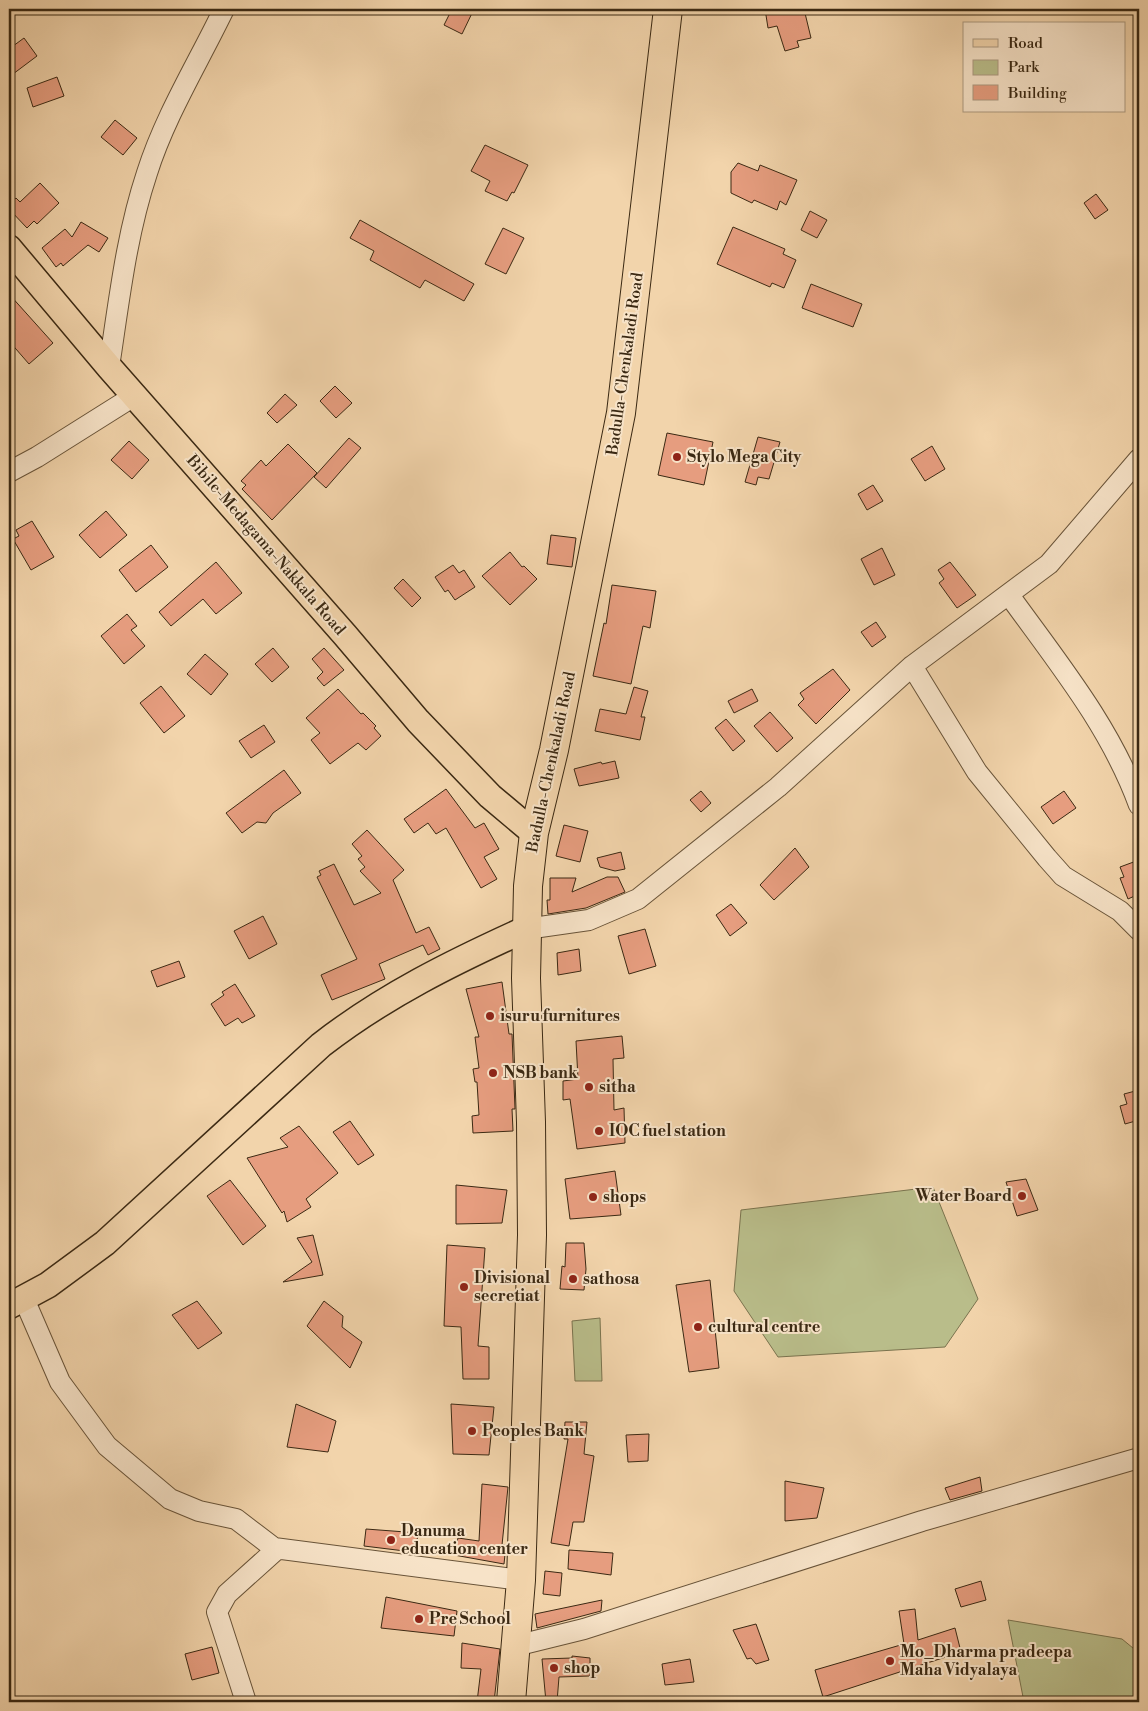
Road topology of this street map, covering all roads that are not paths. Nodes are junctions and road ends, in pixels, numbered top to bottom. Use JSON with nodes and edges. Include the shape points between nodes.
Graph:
{"nodes":[{"id":1,"x":224,"y":9,"type":"edge"},
{"id":2,"x":668,"y":9,"type":"edge"},
{"id":3,"x":9,"y":248,"type":"edge"},
{"id":4,"x":108,"y":366,"type":"junction"},
{"id":5,"x":134,"y":396,"type":"junction"},
{"id":6,"x":1139,"y":459,"type":"edge"},
{"id":7,"x":9,"y":472,"type":"edge"},
{"id":8,"x":1010,"y":595,"type":"junction"},
{"id":9,"x":912,"y":666,"type":"junction"},
{"id":10,"x":1139,"y":805,"type":"edge"},
{"id":11,"x":534,"y":832,"type":"junction"},
{"id":12,"x":526,"y":929,"type":"junction"},
{"id":13,"x":1139,"y":930,"type":"edge"},
{"id":14,"x":17,"y":1302,"type":"edge"},
{"id":15,"x":1139,"y":1458,"type":"edge"},
{"id":16,"x":277,"y":1549,"type":"junction"},
{"id":17,"x":521,"y":1580,"type":"junction"},
{"id":18,"x":515,"y":1646,"type":"junction"},
{"id":19,"x":246,"y":1702,"type":"edge"},
{"id":20,"x":511,"y":1702,"type":"edge"}],
"edges":[{"from":1,"to":4,"type":"street","via":[[160,136],[147,172],[133,219]]},
{"from":2,"to":11,"type":"highway","name":"Badulla-Chenkaladi Road","via":[[622,414],[554,750]]},
{"from":3,"to":4,"type":"main road","name":"Bibile-Medagama-Nakkala Road"},
{"from":4,"to":5,"type":"main road","name":"Bibile-Medagama-Nakkala Road"},
{"from":5,"to":7,"type":"street"},
{"from":5,"to":11,"type":"main road","name":"Bibile-Medagama-Nakkala Road","via":[[418,722],[483,790]]},
{"from":6,"to":8,"type":"street","via":[[1049,564]]},
{"from":8,"to":9,"type":"street"},
{"from":8,"to":10,"type":"street","via":[[1103,726],[1127,772]]},
{"from":9,"to":12,"type":"street","via":[[778,787],[638,899],[588,920]]},
{"from":9,"to":13,"type":"street","via":[[977,772],[1047,858],[1063,876],[1120,911]]},
{"from":11,"to":12,"type":"highway","name":"Badulla-Chenkaladi Road"},
{"from":12,"to":14,"type":"main road","via":[[413,983],[349,1023],[106,1243],[67,1273]]},
{"from":12,"to":17,"type":"highway","name":"Badulla-Chenkaladi Road","via":[[532,1235]]},
{"from":14,"to":16,"type":"street","via":[[60,1382],[107,1446],[170,1499],[199,1511],[236,1519]]},
{"from":15,"to":18,"type":"street","via":[[922,1521],[584,1629]]},
{"from":16,"to":17,"type":"street"},
{"from":16,"to":19,"type":"street","via":[[227,1594],[217,1612]]},
{"from":17,"to":18,"type":"highway","name":"Badulla-Chenkaladi Road"},
{"from":18,"to":20,"type":"highway","name":"Badulla-Chenkaladi Road"}]}
